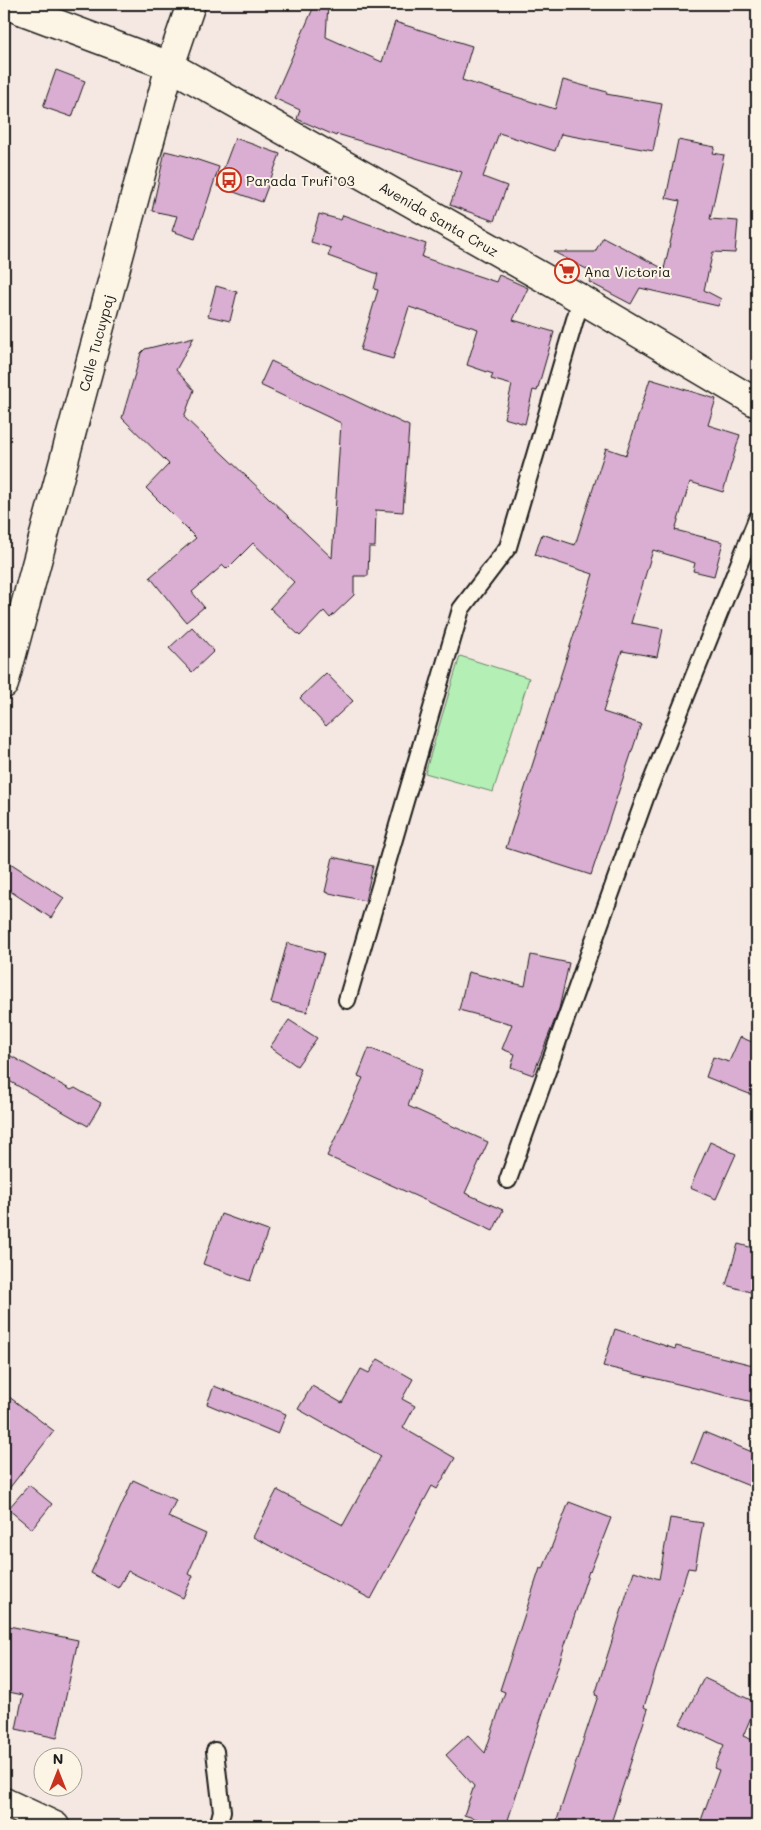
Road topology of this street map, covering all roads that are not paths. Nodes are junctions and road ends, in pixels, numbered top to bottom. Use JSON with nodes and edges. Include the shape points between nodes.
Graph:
{"nodes":[{"id":1,"x":4,"y":4,"type":"edge"},
{"id":2,"x":191,"y":4,"type":"edge"},
{"id":3,"x":170,"y":66,"type":"junction"},
{"id":4,"x":581,"y":300,"type":"junction"},
{"id":5,"x":757,"y":403,"type":"edge"},
{"id":6,"x":757,"y":519,"type":"edge"},
{"id":7,"x":4,"y":684,"type":"edge"},
{"id":8,"x":347,"y":1000,"type":"dead end"},
{"id":9,"x":508,"y":1180,"type":"dead end"},
{"id":10,"x":215,"y":1751,"type":"dead end"},
{"id":11,"x":4,"y":1802,"type":"edge"},
{"id":12,"x":55,"y":1826,"type":"edge"},
{"id":13,"x":218,"y":1826,"type":"edge"}],
"edges":[{"from":1,"to":3,"type":"street","name":"Avenida Santa Cruz"},
{"from":2,"to":3,"type":"street","name":"Calle Tucuypaj"},
{"from":3,"to":4,"type":"street","name":"Avenida Santa Cruz"},
{"from":3,"to":7,"type":"street","name":"Calle Tucuypaj"},
{"from":4,"to":5,"type":"street","name":"Avenida Santa Cruz"},
{"from":4,"to":8,"type":"lane","via":[[508,547],[461,610]]},
{"from":6,"to":9,"type":"lane","via":[[644,798]]},
{"from":10,"to":13,"type":"lane","via":[[222,1811]]},
{"from":11,"to":12,"type":"street"}]}
